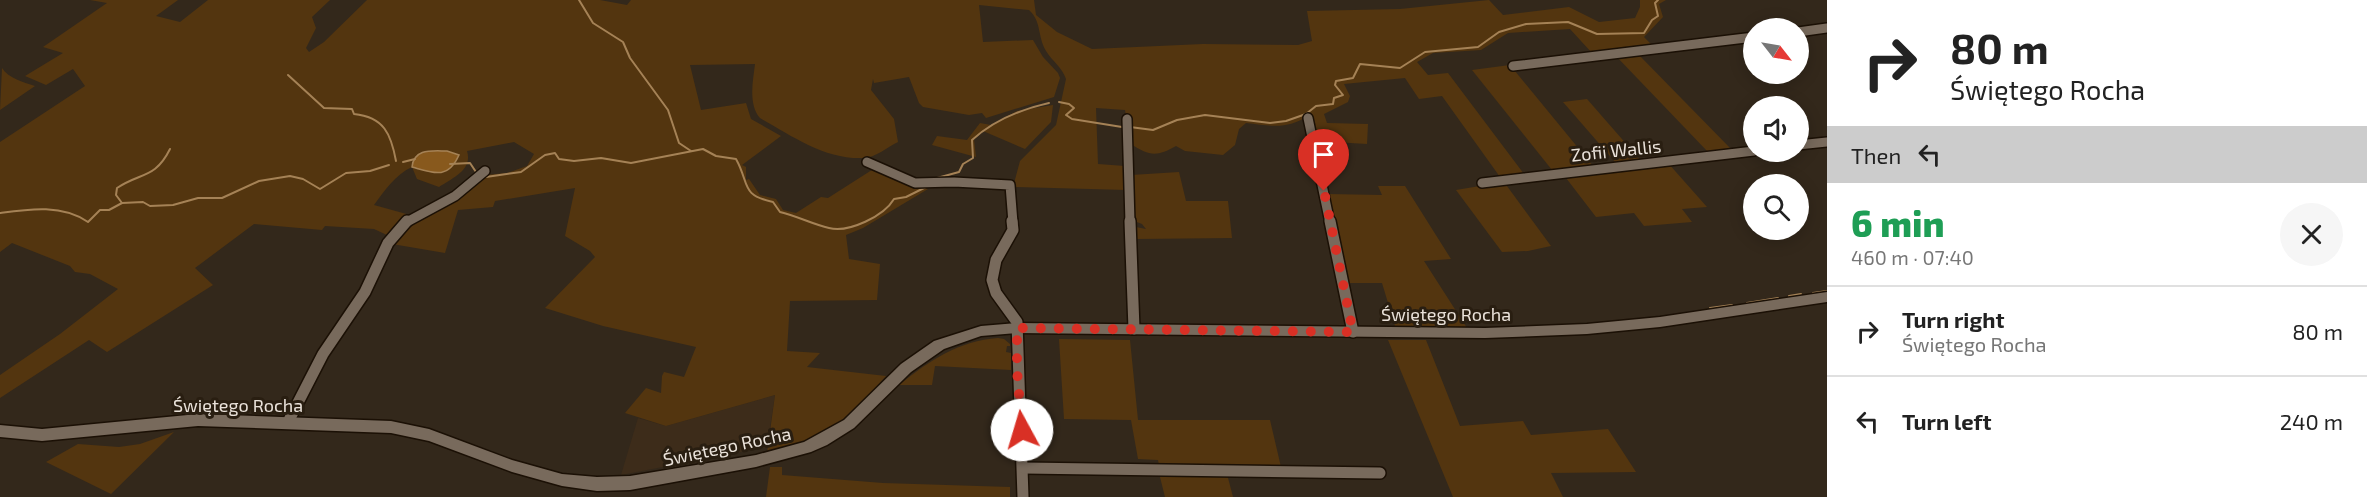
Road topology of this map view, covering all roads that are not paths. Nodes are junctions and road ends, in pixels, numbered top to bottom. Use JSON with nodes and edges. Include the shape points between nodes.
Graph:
{"nodes":[{"id":1,"x":1827,"y":28,"type":"edge"},
{"id":2,"x":1809,"y":30,"type":"edge"},
{"id":3,"x":1743,"y":38,"type":"edge"},
{"id":4,"x":1513,"y":66,"type":"dead end"},
{"id":5,"x":1308,"y":118,"type":"dead end"},
{"id":6,"x":1127,"y":119,"type":"dead end"},
{"id":7,"x":1827,"y":142,"type":"edge"},
{"id":8,"x":1809,"y":144,"type":"edge"},
{"id":9,"x":1743,"y":152,"type":"edge"},
{"id":10,"x":867,"y":162,"type":"dead end"},
{"id":11,"x":485,"y":171,"type":"dead end"},
{"id":12,"x":1482,"y":183,"type":"dead end"},
{"id":13,"x":1827,"y":297,"type":"edge"},
{"id":14,"x":1017,"y":328,"type":"junction"},
{"id":15,"x":1134,"y":329,"type":"junction"},
{"id":16,"x":1353,"y":332,"type":"junction"},
{"id":17,"x":288,"y":422,"type":"junction"},
{"id":18,"x":0,"y":431,"type":"edge"},
{"id":19,"x":1024,"y":468,"type":"junction"},
{"id":20,"x":1380,"y":473,"type":"dead end"},
{"id":21,"x":1023,"y":497,"type":"edge"}],
"edges":[{"from":1,"to":2,"type":"street"},
{"from":3,"to":4,"type":"street"},
{"from":5,"to":16,"type":"street"},
{"from":6,"to":15,"type":"street"},
{"from":7,"to":8,"type":"street"},
{"from":9,"to":12,"type":"street","name":"Zofii Wallis"},
{"from":10,"to":14,"type":"street","via":[[915,183],[1010,185],[1013,230],[996,260],[993,286],[1014,316]]},
{"from":11,"to":17,"type":"street","via":[[455,196],[405,222],[388,243],[365,292],[323,354]]},
{"from":13,"to":16,"type":"street","name":"Świętego Rocha","via":[[1664,322],[1587,329]]},
{"from":14,"to":15,"type":"street","name":"Świętego Rocha"},
{"from":14,"to":17,"type":"street","name":"Świętego Rocha","via":[[981,331],[939,345],[906,368],[849,424],[806,448],[630,483],[562,480],[411,430]]},
{"from":14,"to":19,"type":"street"},
{"from":15,"to":16,"type":"street","name":"Świętego Rocha"},
{"from":17,"to":18,"type":"street","name":"Świętego Rocha","via":[[193,420],[42,435]]},
{"from":19,"to":20,"type":"street"},
{"from":19,"to":21,"type":"street"}]}
